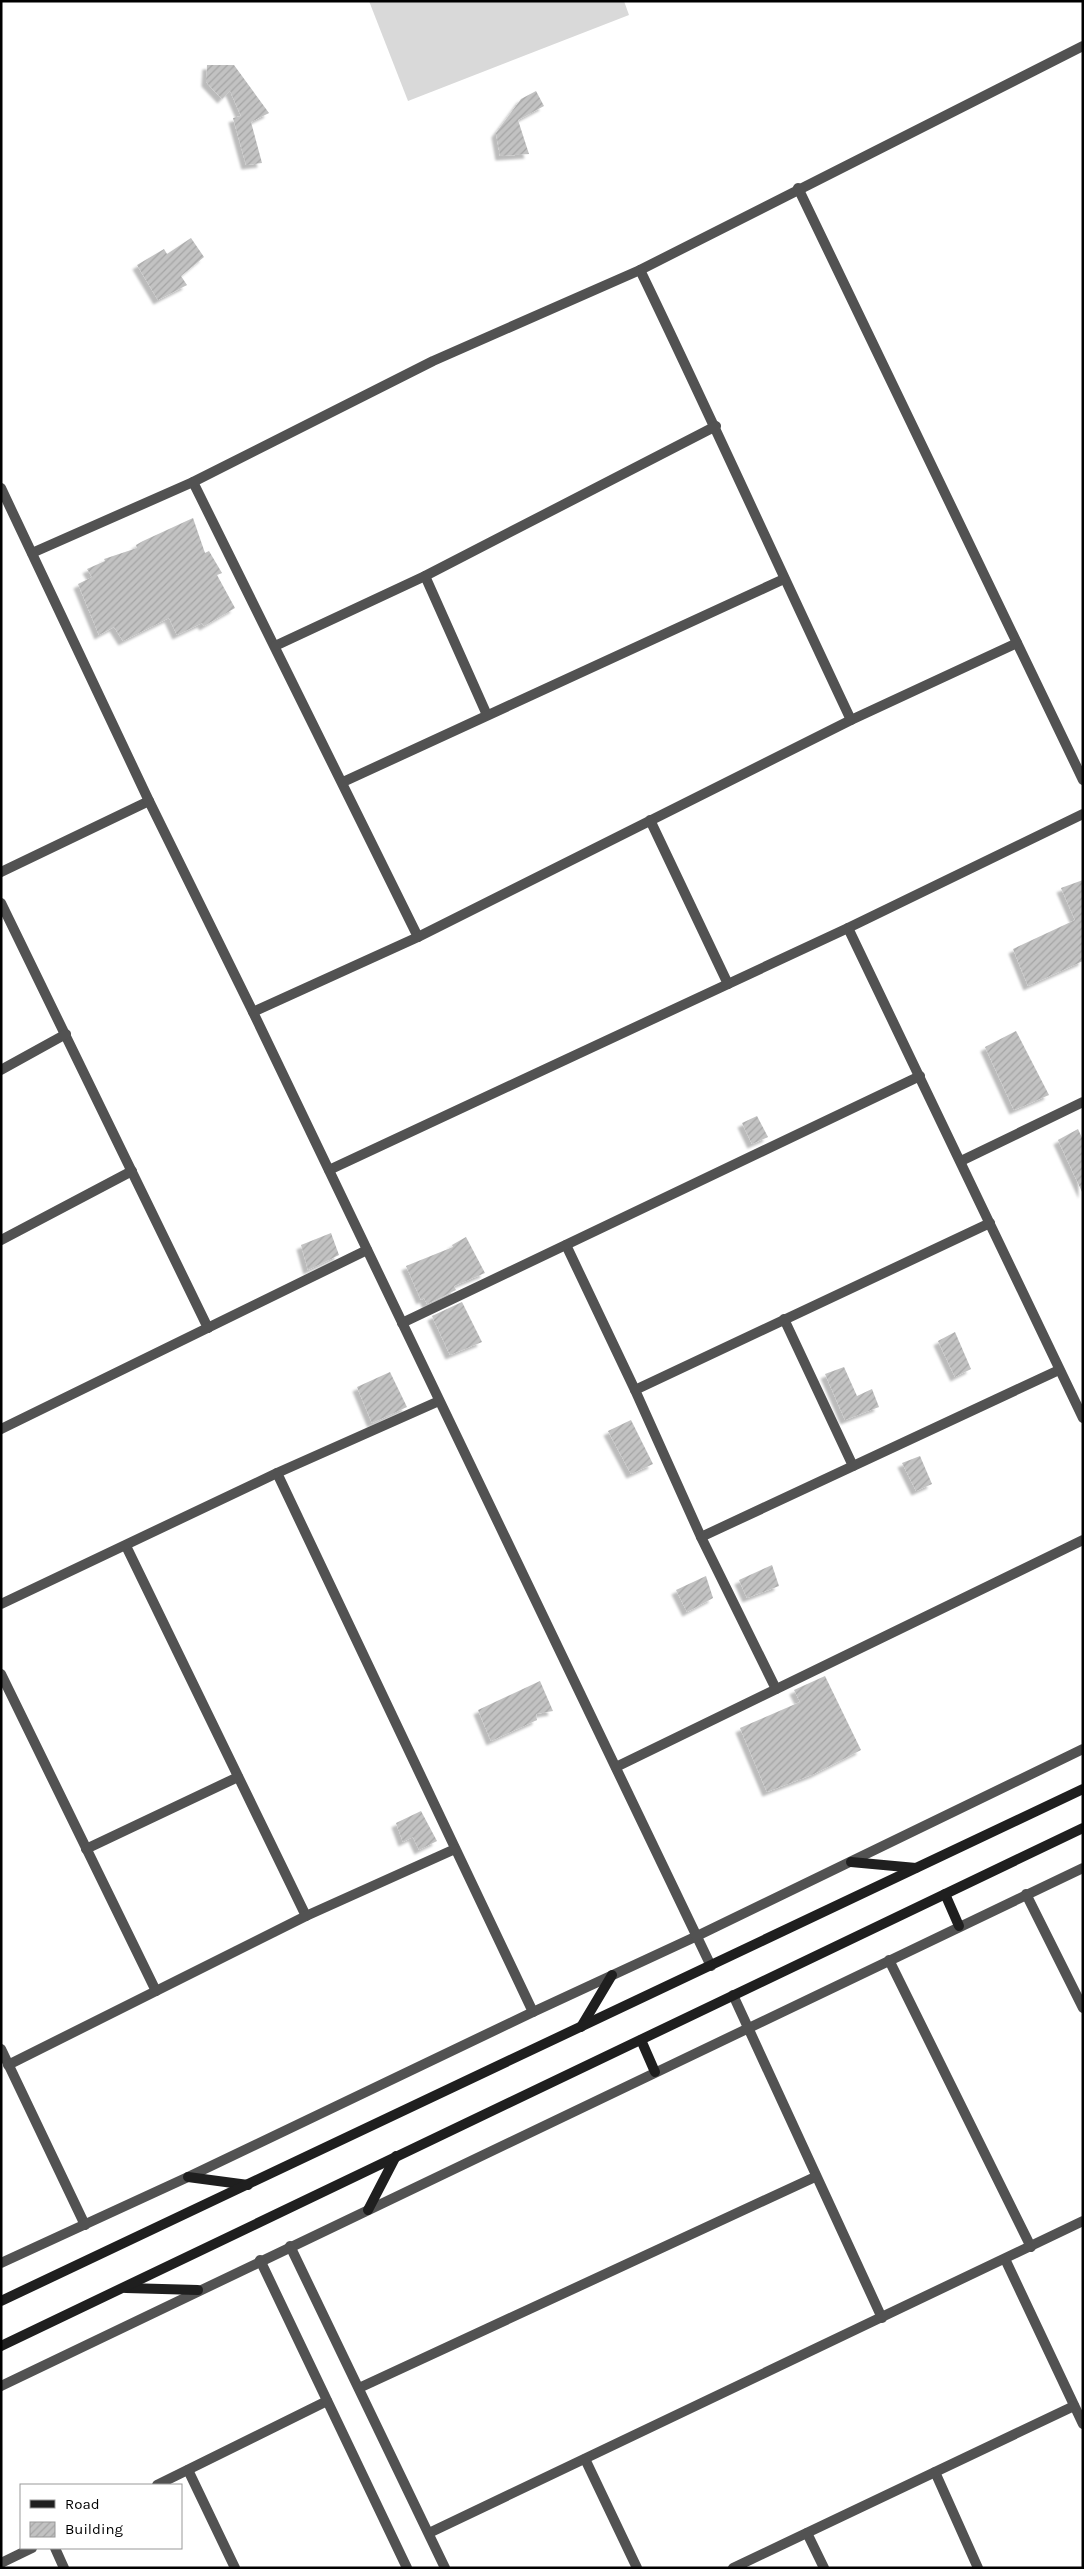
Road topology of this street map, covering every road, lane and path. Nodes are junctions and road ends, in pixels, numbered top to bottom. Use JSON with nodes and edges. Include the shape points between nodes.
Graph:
{"nodes":[{"id":1,"x":1083,"y":46,"type":"edge"},
{"id":2,"x":798,"y":188,"type":"junction"},
{"id":3,"x":640,"y":270,"type":"junction"},
{"id":4,"x":716,"y":426,"type":"junction"},
{"id":5,"x":193,"y":482,"type":"junction"},
{"id":6,"x":1,"y":488,"type":"edge"},
{"id":7,"x":32,"y":553,"type":"junction"},
{"id":8,"x":425,"y":576,"type":"junction"},
{"id":9,"x":784,"y":578,"type":"junction"},
{"id":10,"x":1017,"y":643,"type":"junction"},
{"id":11,"x":275,"y":646,"type":"junction"},
{"id":12,"x":487,"y":715,"type":"junction"},
{"id":13,"x":851,"y":720,"type":"junction"},
{"id":14,"x":1083,"y":780,"type":"edge"},
{"id":15,"x":343,"y":782,"type":"junction"},
{"id":16,"x":149,"y":801,"type":"junction"},
{"id":17,"x":1083,"y":814,"type":"edge"},
{"id":18,"x":650,"y":820,"type":"junction"},
{"id":19,"x":1,"y":872,"type":"edge"},
{"id":20,"x":1,"y":903,"type":"edge"},
{"id":21,"x":848,"y":928,"type":"junction"},
{"id":22,"x":418,"y":937,"type":"junction"},
{"id":23,"x":728,"y":984,"type":"junction"},
{"id":24,"x":253,"y":1012,"type":"junction"},
{"id":25,"x":66,"y":1034,"type":"junction"},
{"id":26,"x":1,"y":1070,"type":"edge"},
{"id":27,"x":920,"y":1076,"type":"junction"},
{"id":28,"x":1083,"y":1102,"type":"edge"},
{"id":29,"x":960,"y":1162,"type":"junction"},
{"id":30,"x":329,"y":1170,"type":"junction"},
{"id":31,"x":132,"y":1171,"type":"junction"},
{"id":32,"x":990,"y":1223,"type":"junction"},
{"id":33,"x":1,"y":1240,"type":"edge"},
{"id":34,"x":566,"y":1245,"type":"junction"},
{"id":35,"x":367,"y":1250,"type":"junction"},
{"id":36,"x":784,"y":1320,"type":"junction"},
{"id":37,"x":402,"y":1323,"type":"junction"},
{"id":38,"x":208,"y":1328,"type":"junction"},
{"id":39,"x":1059,"y":1370,"type":"junction"},
{"id":40,"x":635,"y":1390,"type":"junction"},
{"id":41,"x":439,"y":1401,"type":"junction"},
{"id":42,"x":1083,"y":1418,"type":"edge"},
{"id":43,"x":1,"y":1429,"type":"edge"},
{"id":44,"x":853,"y":1466,"type":"junction"},
{"id":45,"x":277,"y":1473,"type":"junction"},
{"id":46,"x":701,"y":1537,"type":"junction"},
{"id":47,"x":1083,"y":1540,"type":"edge"},
{"id":48,"x":126,"y":1546,"type":"junction"},
{"id":49,"x":1,"y":1604,"type":"edge"},
{"id":50,"x":1,"y":1674,"type":"edge"},
{"id":51,"x":776,"y":1690,"type":"junction"},
{"id":52,"x":1083,"y":1749,"type":"edge"},
{"id":53,"x":616,"y":1767,"type":"junction"},
{"id":54,"x":238,"y":1777,"type":"junction"},
{"id":55,"x":1083,"y":1789,"type":"edge"},
{"id":56,"x":1083,"y":1828,"type":"edge"},
{"id":57,"x":86,"y":1849,"type":"junction"},
{"id":58,"x":456,"y":1849,"type":"junction"},
{"id":59,"x":851,"y":1862,"type":"junction"},
{"id":60,"x":917,"y":1868,"type":"junction"},
{"id":61,"x":1083,"y":1868,"type":"edge"},
{"id":62,"x":945,"y":1894,"type":"junction"},
{"id":63,"x":1026,"y":1894,"type":"junction"},
{"id":64,"x":306,"y":1916,"type":"junction"},
{"id":65,"x":959,"y":1926,"type":"junction"},
{"id":66,"x":697,"y":1936,"type":"junction"},
{"id":67,"x":889,"y":1960,"type":"junction"},
{"id":68,"x":711,"y":1966,"type":"junction"},
{"id":69,"x":612,"y":1975,"type":"junction"},
{"id":70,"x":156,"y":1991,"type":"junction"},
{"id":71,"x":733,"y":1995,"type":"junction"},
{"id":72,"x":1083,"y":2008,"type":"edge"},
{"id":73,"x":533,"y":2012,"type":"junction"},
{"id":74,"x":581,"y":2027,"type":"junction"},
{"id":75,"x":748,"y":2027,"type":"junction"},
{"id":76,"x":641,"y":2040,"type":"junction"},
{"id":77,"x":1,"y":2049,"type":"edge"},
{"id":78,"x":8,"y":2065,"type":"junction"},
{"id":79,"x":655,"y":2072,"type":"junction"},
{"id":80,"x":396,"y":2156,"type":"junction"},
{"id":81,"x":815,"y":2176,"type":"junction"},
{"id":82,"x":188,"y":2177,"type":"junction"},
{"id":83,"x":249,"y":2185,"type":"junction"},
{"id":84,"x":368,"y":2210,"type":"junction"},
{"id":85,"x":1083,"y":2221,"type":"edge"},
{"id":86,"x":85,"y":2225,"type":"junction"},
{"id":87,"x":290,"y":2246,"type":"junction"},
{"id":88,"x":1031,"y":2247,"type":"junction"},
{"id":89,"x":260,"y":2260,"type":"junction"},
{"id":90,"x":1005,"y":2260,"type":"junction"},
{"id":91,"x":1,"y":2263,"type":"edge"},
{"id":92,"x":123,"y":2288,"type":"junction"},
{"id":93,"x":198,"y":2290,"type":"junction"},
{"id":94,"x":1,"y":2301,"type":"edge"},
{"id":95,"x":882,"y":2318,"type":"junction"},
{"id":96,"x":1,"y":2346,"type":"edge"},
{"id":97,"x":1,"y":2386,"type":"edge"},
{"id":98,"x":359,"y":2388,"type":"junction"},
{"id":99,"x":327,"y":2400,"type":"junction"},
{"id":100,"x":1074,"y":2406,"type":"junction"},
{"id":101,"x":1083,"y":2424,"type":"edge"},
{"id":102,"x":585,"y":2459,"type":"junction"},
{"id":103,"x":188,"y":2470,"type":"junction"},
{"id":104,"x":935,"y":2472,"type":"junction"},
{"id":105,"x":159,"y":2484,"type":"edge"},
{"id":106,"x":807,"y":2532,"type":"junction"},
{"id":107,"x":429,"y":2533,"type":"junction"},
{"id":108,"x":30,"y":2549,"type":"edge"},
{"id":109,"x":55,"y":2549,"type":"edge"},
{"id":110,"x":1,"y":2563,"type":"edge"},
{"id":111,"x":64,"y":2568,"type":"edge"},
{"id":112,"x":235,"y":2568,"type":"edge"},
{"id":113,"x":407,"y":2568,"type":"edge"},
{"id":114,"x":445,"y":2568,"type":"edge"},
{"id":115,"x":637,"y":2568,"type":"edge"},
{"id":116,"x":733,"y":2568,"type":"edge"},
{"id":117,"x":824,"y":2568,"type":"edge"},
{"id":118,"x":978,"y":2568,"type":"edge"}],
"edges":[{"from":1,"to":2,"type":"street"},
{"from":2,"to":3,"type":"street"},
{"from":2,"to":10,"type":"street"},
{"from":3,"to":4,"type":"street"},
{"from":3,"to":5,"type":"street","via":[[433,361]]},
{"from":4,"to":8,"type":"street"},
{"from":4,"to":9,"type":"street"},
{"from":5,"to":7,"type":"street"},
{"from":5,"to":11,"type":"street"},
{"from":6,"to":7,"type":"street"},
{"from":7,"to":16,"type":"street"},
{"from":8,"to":11,"type":"street"},
{"from":8,"to":12,"type":"street"},
{"from":9,"to":12,"type":"street"},
{"from":9,"to":13,"type":"street"},
{"from":10,"to":13,"type":"street"},
{"from":10,"to":14,"type":"street"},
{"from":11,"to":15,"type":"street"},
{"from":12,"to":15,"type":"street"},
{"from":13,"to":18,"type":"street"},
{"from":15,"to":22,"type":"street"},
{"from":16,"to":19,"type":"street"},
{"from":16,"to":24,"type":"street"},
{"from":17,"to":21,"type":"street"},
{"from":18,"to":22,"type":"street"},
{"from":18,"to":23,"type":"street"},
{"from":20,"to":25,"type":"street"},
{"from":21,"to":23,"type":"street"},
{"from":21,"to":27,"type":"street"},
{"from":22,"to":24,"type":"street"},
{"from":23,"to":30,"type":"street"},
{"from":24,"to":30,"type":"street"},
{"from":25,"to":26,"type":"street"},
{"from":25,"to":31,"type":"street"},
{"from":27,"to":29,"type":"street"},
{"from":27,"to":34,"type":"street"},
{"from":28,"to":29,"type":"street"},
{"from":29,"to":32,"type":"street"},
{"from":30,"to":35,"type":"street"},
{"from":31,"to":33,"type":"street"},
{"from":31,"to":38,"type":"street"},
{"from":32,"to":36,"type":"street"},
{"from":32,"to":39,"type":"street"},
{"from":34,"to":37,"type":"street"},
{"from":34,"to":40,"type":"street"},
{"from":35,"to":37,"type":"street"},
{"from":35,"to":38,"type":"street"},
{"from":36,"to":40,"type":"street"},
{"from":36,"to":44,"type":"street"},
{"from":37,"to":41,"type":"street"},
{"from":38,"to":43,"type":"street"},
{"from":39,"to":42,"type":"street"},
{"from":39,"to":44,"type":"street"},
{"from":40,"to":46,"type":"street"},
{"from":41,"to":45,"type":"street"},
{"from":41,"to":53,"type":"street"},
{"from":44,"to":46,"type":"street"},
{"from":45,"to":48,"type":"street"},
{"from":45,"to":58,"type":"street"},
{"from":46,"to":51,"type":"street"},
{"from":47,"to":51,"type":"street"},
{"from":48,"to":49,"type":"street"},
{"from":48,"to":54,"type":"street"},
{"from":50,"to":57,"type":"street"},
{"from":51,"to":53,"type":"street"},
{"from":52,"to":59,"type":"street"},
{"from":53,"to":66,"type":"street"},
{"from":54,"to":57,"type":"street"},
{"from":54,"to":64,"type":"street"},
{"from":55,"to":60,"type":"main road"},
{"from":56,"to":62,"type":"main road"},
{"from":57,"to":70,"type":"street"},
{"from":58,"to":64,"type":"street"},
{"from":58,"to":73,"type":"street"},
{"from":59,"to":60,"type":"main road"},
{"from":59,"to":66,"type":"street"},
{"from":60,"to":68,"type":"main road"},
{"from":61,"to":63,"type":"street"},
{"from":62,"to":65,"type":"main road"},
{"from":62,"to":71,"type":"main road"},
{"from":63,"to":65,"type":"street"},
{"from":63,"to":72,"type":"street"},
{"from":64,"to":70,"type":"street"},
{"from":65,"to":67,"type":"street"},
{"from":66,"to":68,"type":"street"},
{"from":66,"to":69,"type":"street"},
{"from":67,"to":75,"type":"street"},
{"from":67,"to":88,"type":"street"},
{"from":68,"to":74,"type":"main road"},
{"from":69,"to":73,"type":"street"},
{"from":69,"to":74,"type":"main road"},
{"from":70,"to":78,"type":"street"},
{"from":71,"to":75,"type":"street"},
{"from":71,"to":76,"type":"main road"},
{"from":73,"to":82,"type":"street"},
{"from":74,"to":83,"type":"main road"},
{"from":75,"to":79,"type":"street"},
{"from":75,"to":81,"type":"street"},
{"from":76,"to":79,"type":"main road"},
{"from":76,"to":80,"type":"main road"},
{"from":77,"to":78,"type":"street"},
{"from":78,"to":86,"type":"street"},
{"from":79,"to":84,"type":"street"},
{"from":80,"to":84,"type":"main road"},
{"from":80,"to":92,"type":"main road"},
{"from":81,"to":95,"type":"street"},
{"from":81,"to":98,"type":"street"},
{"from":82,"to":83,"type":"main road"},
{"from":82,"to":86,"type":"street"},
{"from":83,"to":94,"type":"main road"},
{"from":84,"to":87,"type":"street"},
{"from":85,"to":88,"type":"street"},
{"from":86,"to":91,"type":"street"},
{"from":87,"to":89,"type":"street"},
{"from":87,"to":98,"type":"street"},
{"from":88,"to":90,"type":"street"},
{"from":89,"to":93,"type":"street"},
{"from":89,"to":99,"type":"street"},
{"from":90,"to":95,"type":"street"},
{"from":90,"to":100,"type":"street"},
{"from":92,"to":93,"type":"main road"},
{"from":92,"to":96,"type":"main road"},
{"from":93,"to":97,"type":"street"},
{"from":95,"to":102,"type":"street"},
{"from":98,"to":107,"type":"street"},
{"from":99,"to":103,"type":"street"},
{"from":99,"to":113,"type":"street"},
{"from":100,"to":101,"type":"street"},
{"from":100,"to":104,"type":"street"},
{"from":102,"to":107,"type":"street"},
{"from":102,"to":115,"type":"street"},
{"from":103,"to":105,"type":"street"},
{"from":103,"to":112,"type":"street"},
{"from":104,"to":106,"type":"street"},
{"from":104,"to":118,"type":"street"},
{"from":106,"to":116,"type":"street"},
{"from":106,"to":117,"type":"street"},
{"from":107,"to":114,"type":"street"},
{"from":108,"to":110,"type":"street"},
{"from":109,"to":111,"type":"street"}]}
